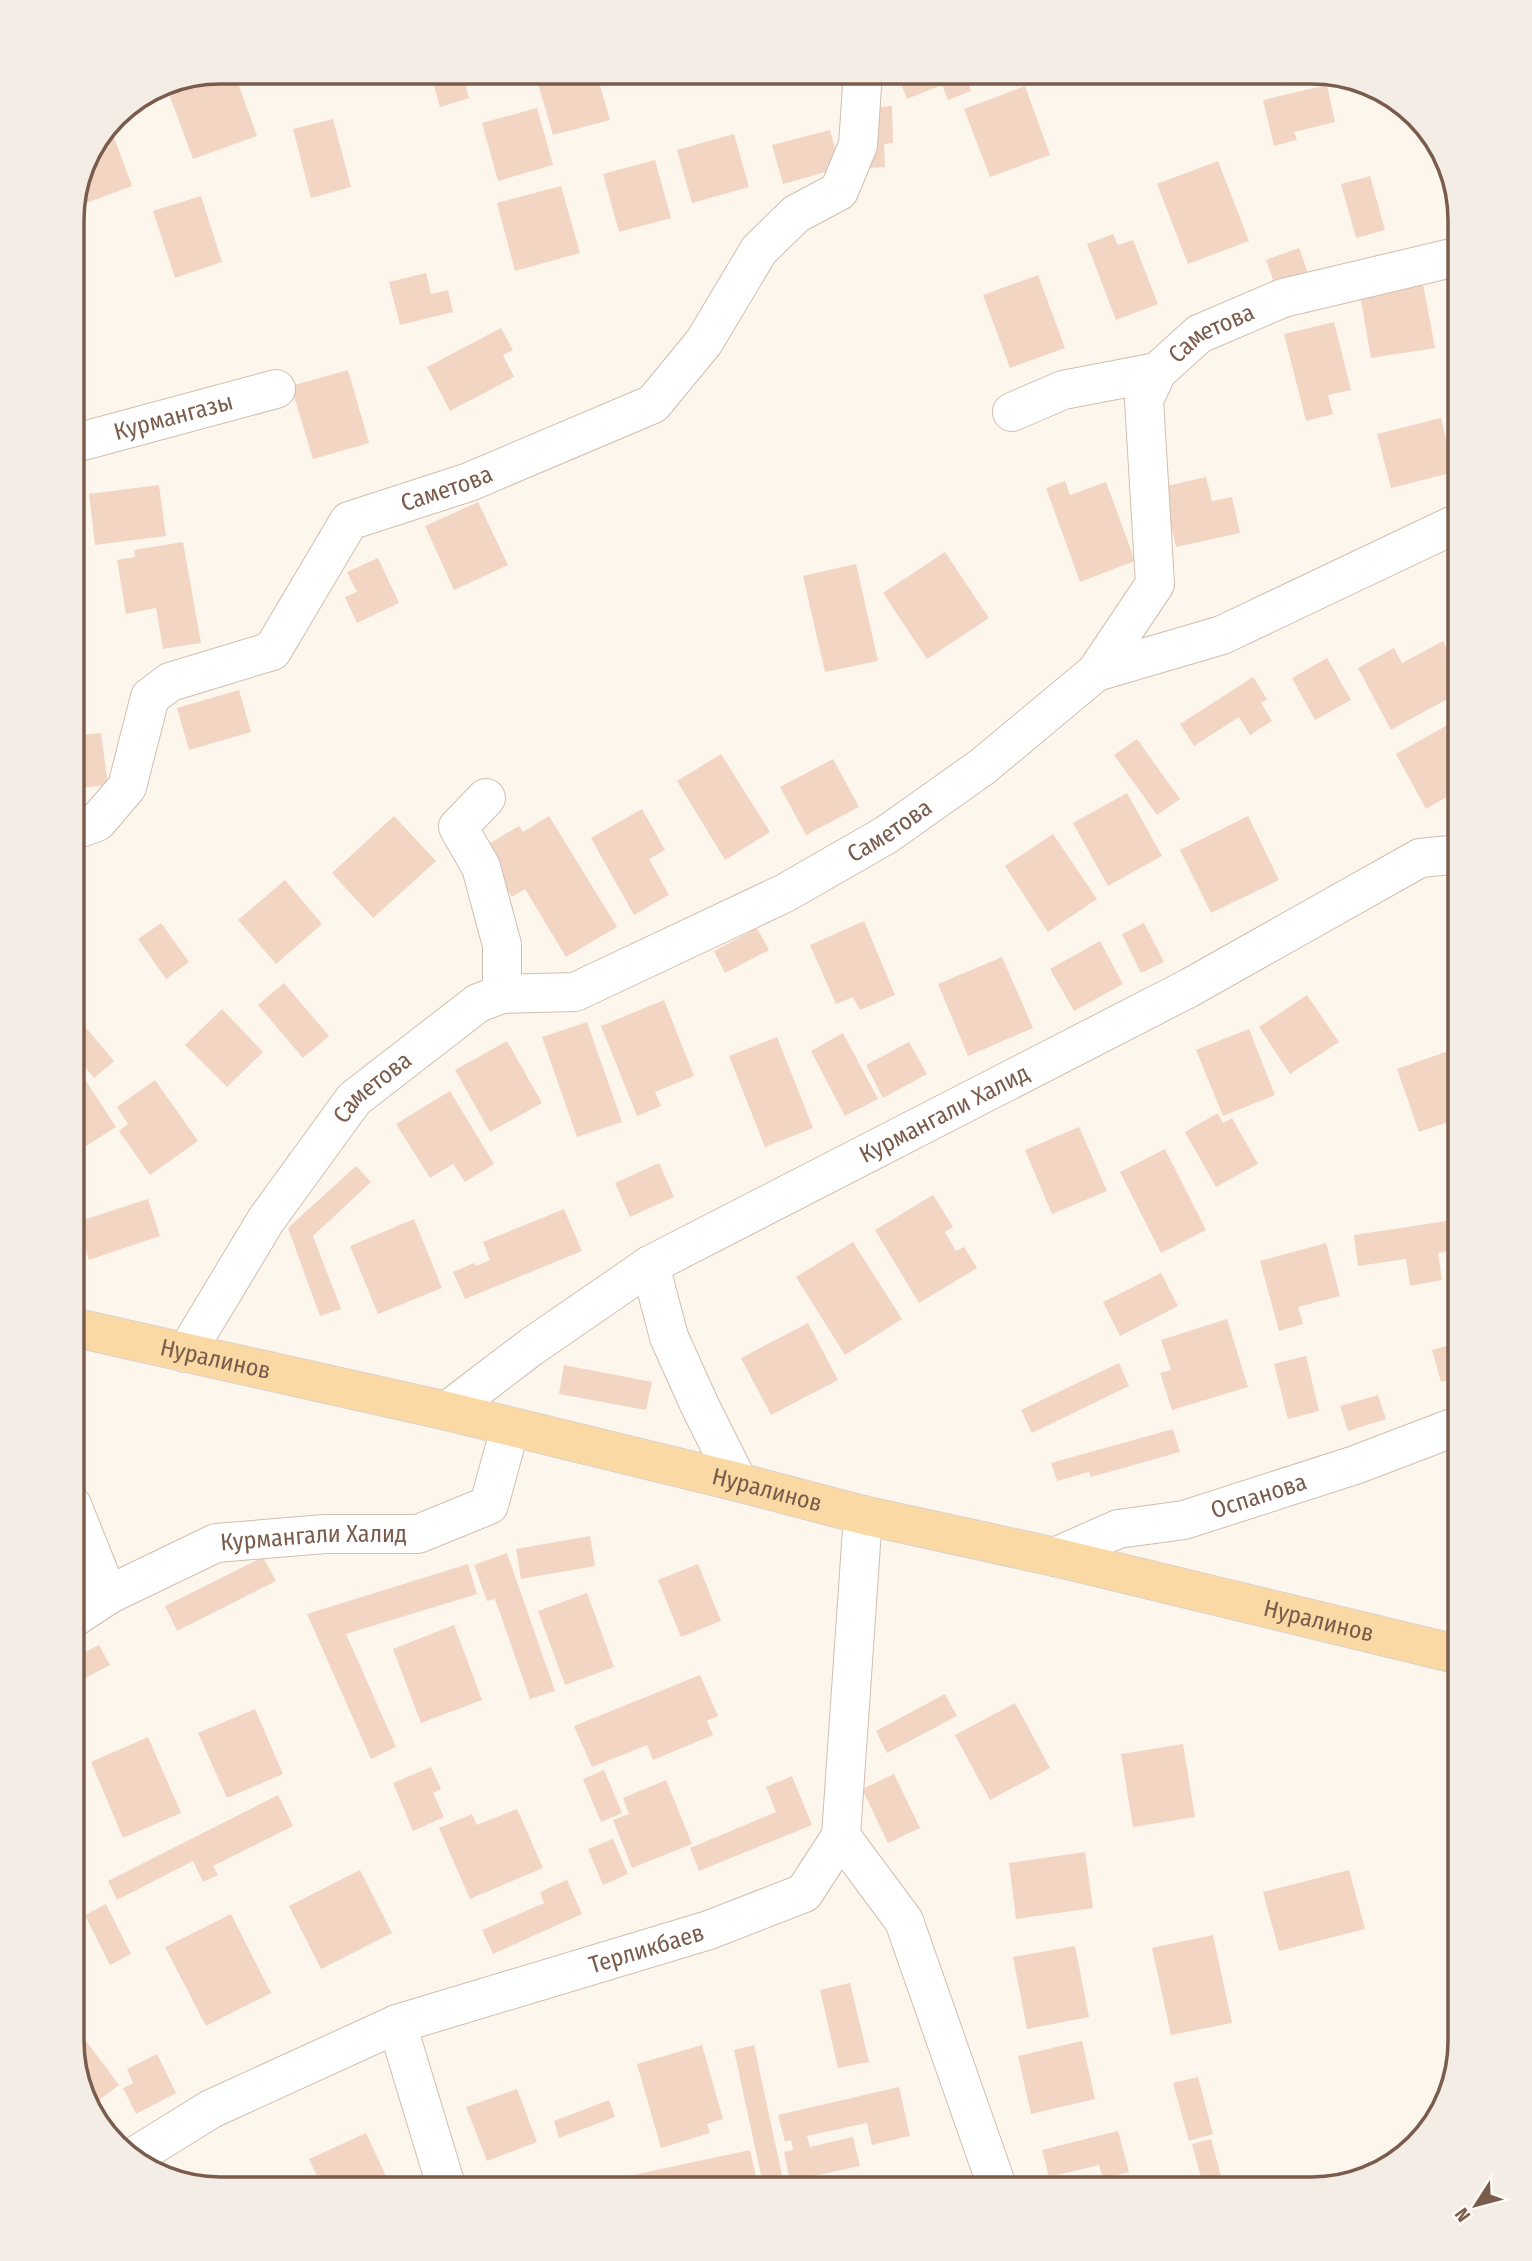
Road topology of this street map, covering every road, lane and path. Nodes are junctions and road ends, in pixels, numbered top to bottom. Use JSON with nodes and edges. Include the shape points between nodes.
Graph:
{"nodes":[{"id":1,"x":862,"y":84,"type":"edge"},
{"id":2,"x":1448,"y":259,"type":"edge"},
{"id":3,"x":1157,"y":372,"type":"junction"},
{"id":4,"x":276,"y":389,"type":"dead end"},
{"id":5,"x":1012,"y":412,"type":"dead end"},
{"id":6,"x":84,"y":441,"type":"edge"},
{"id":7,"x":1448,"y":528,"type":"edge"},
{"id":8,"x":1096,"y":672,"type":"junction"},
{"id":9,"x":486,"y":798,"type":"dead end"},
{"id":10,"x":84,"y":827,"type":"edge"},
{"id":11,"x":1448,"y":855,"type":"edge"},
{"id":12,"x":502,"y":994,"type":"junction"},
{"id":13,"x":650,"y":1265,"type":"junction"},
{"id":14,"x":84,"y":1331,"type":"edge"},
{"id":15,"x":186,"y":1353,"type":"junction"},
{"id":16,"x":447,"y":1411,"type":"junction"},
{"id":17,"x":510,"y":1428,"type":"junction"},
{"id":18,"x":1448,"y":1430,"type":"edge"},
{"id":19,"x":738,"y":1482,"type":"junction"},
{"id":20,"x":863,"y":1515,"type":"junction"},
{"id":21,"x":84,"y":1535,"type":"edge"},
{"id":22,"x":1055,"y":1557,"type":"junction"},
{"id":23,"x":108,"y":1595,"type":"junction"},
{"id":24,"x":84,"y":1611,"type":"edge"},
{"id":25,"x":1448,"y":1652,"type":"edge"},
{"id":26,"x":841,"y":1836,"type":"junction"},
{"id":27,"x":397,"y":2024,"type":"junction"},
{"id":28,"x":142,"y":2152,"type":"edge"},
{"id":29,"x":443,"y":2177,"type":"edge"},
{"id":30,"x":994,"y":2177,"type":"edge"}],
"edges":[{"from":1,"to":10,"type":"street","name":"Саметова","via":[[858,145],[839,191],[796,214],[759,250],[704,342],[653,404],[469,482],[349,521],[272,651],[170,682],[150,697],[127,787],[97,822]]},
{"from":2,"to":3,"type":"street","name":"Саметова","via":[[1283,298],[1199,334]]},
{"from":3,"to":5,"type":"street","via":[[1063,390]]},
{"from":3,"to":8,"type":"street","name":"Саметова","via":[[1144,400],[1155,584]]},
{"from":4,"to":6,"type":"street","name":"Курмангазы"},
{"from":7,"to":8,"type":"street","via":[[1222,635]]},
{"from":8,"to":12,"type":"street","name":"Саметова","via":[[982,767],[886,835],[785,893],[575,992]]},
{"from":9,"to":12,"type":"street","via":[[458,827],[481,867],[502,945]]},
{"from":11,"to":13,"type":"street","name":"Курмангали Халид","via":[[1420,858],[1189,988]]},
{"from":12,"to":15,"type":"street","name":"Саметова","via":[[478,1003],[354,1099],[266,1220]]},
{"from":13,"to":16,"type":"street","name":"Курмангали Халид"},
{"from":13,"to":19,"type":"street","via":[[669,1337]]},
{"from":14,"to":15,"type":"main road","name":"Нуралинов"},
{"from":15,"to":16,"type":"main road","name":"Нуралинов"},
{"from":16,"to":17,"type":"main road","name":"Нуралинов"},
{"from":17,"to":19,"type":"main road","name":"Нуралинов"},
{"from":17,"to":23,"type":"street","name":"Курмангали Халид","via":[[489,1505],[418,1534],[325,1534],[216,1543]]},
{"from":18,"to":22,"type":"street","name":"Оспанова","via":[[1184,1520],[1118,1529]]},
{"from":19,"to":20,"type":"main road","name":"Нуралинов"},
{"from":20,"to":22,"type":"main road","name":"Нуралинов"},
{"from":20,"to":26,"type":"street","name":"Терликбаев"},
{"from":21,"to":23,"type":"street"},
{"from":22,"to":25,"type":"main road","name":"Нуралинов"},
{"from":23,"to":24,"type":"street","name":"Курмангали Халид"},
{"from":26,"to":27,"type":"street","name":"Терликбаев","via":[[804,1893],[709,1930]]},
{"from":26,"to":30,"type":"street","via":[[904,1921]]},
{"from":27,"to":28,"type":"street","name":"Терликбаев","via":[[211,2109]]},
{"from":27,"to":29,"type":"street"}]}
